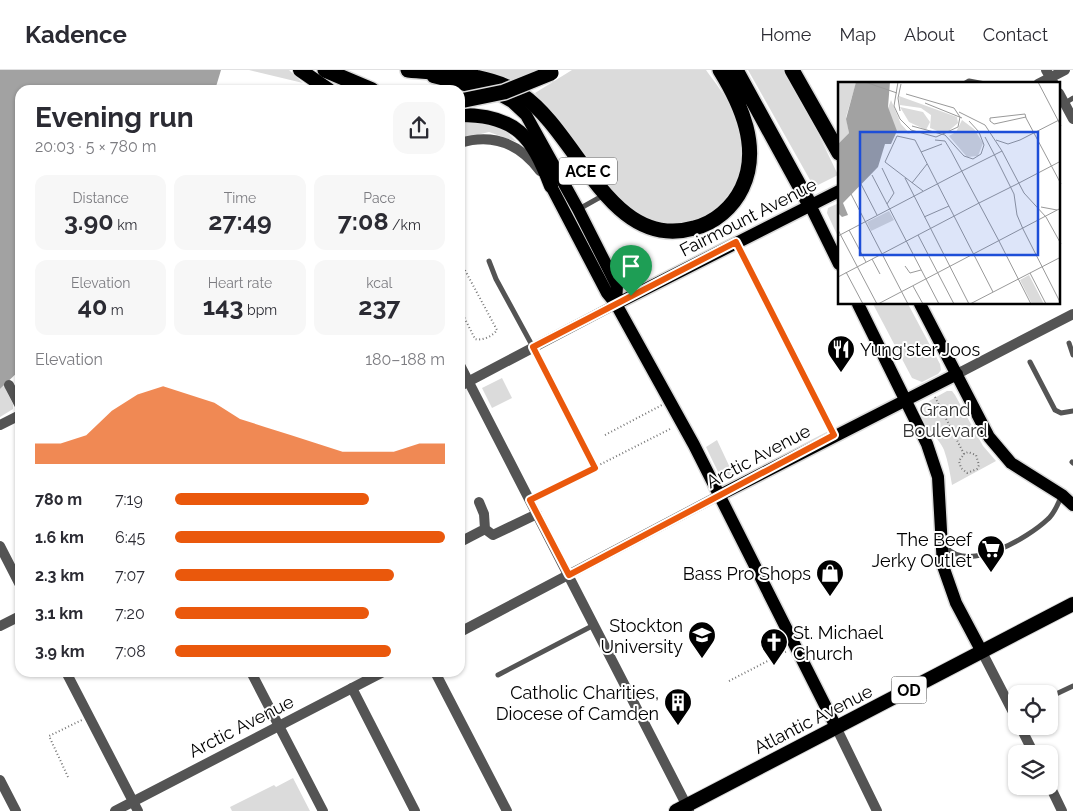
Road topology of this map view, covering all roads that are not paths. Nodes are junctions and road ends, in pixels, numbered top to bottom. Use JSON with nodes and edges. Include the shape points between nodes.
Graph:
{"nodes":[{"id":1,"x":300,"y":70,"type":"edge"},
{"id":2,"x":325,"y":70,"type":"edge"},
{"id":3,"x":405,"y":70,"type":"edge"},
{"id":4,"x":720,"y":70,"type":"edge"},
{"id":5,"x":736,"y":70,"type":"edge"},
{"id":6,"x":792,"y":70,"type":"edge"},
{"id":7,"x":1065,"y":70,"type":"edge"},
{"id":8,"x":554,"y":72,"type":"edge"},
{"id":9,"x":1050,"y":77,"type":"edge"},
{"id":10,"x":322,"y":85,"type":"edge"},
{"id":11,"x":360,"y":85,"type":"edge"},
{"id":12,"x":465,"y":100,"type":"edge"},
{"id":13,"x":1069,"y":101,"type":"edge"},
{"id":14,"x":465,"y":115,"type":"edge"},
{"id":15,"x":1073,"y":119,"type":"edge"},
{"id":16,"x":822,"y":120,"type":"junction"},
{"id":17,"x":838,"y":128,"type":"edge"},
{"id":18,"x":465,"y":142,"type":"edge"},
{"id":19,"x":838,"y":151,"type":"edge"},
{"id":20,"x":551,"y":186,"type":"junction"},
{"id":21,"x":838,"y":191,"type":"edge"},
{"id":22,"x":606,"y":194,"type":"junction"},
{"id":23,"x":810,"y":205,"type":"junction"},
{"id":24,"x":578,"y":209,"type":"junction"},
{"id":25,"x":736,"y":242,"type":"junction"},
{"id":26,"x":490,"y":261,"type":"dead end"},
{"id":27,"x":838,"y":262,"type":"edge"},
{"id":28,"x":616,"y":304,"type":"junction"},
{"id":29,"x":858,"y":305,"type":"edge"},
{"id":30,"x":921,"y":305,"type":"edge"},
{"id":31,"x":1073,"y":314,"type":"edge"},
{"id":32,"x":1069,"y":342,"type":"dead end"},
{"id":33,"x":533,"y":347,"type":"junction"},
{"id":34,"x":1073,"y":355,"type":"edge"},
{"id":35,"x":1030,"y":362,"type":"dead end"},
{"id":36,"x":957,"y":374,"type":"junction"},
{"id":37,"x":465,"y":382,"type":"edge"},
{"id":38,"x":9,"y":385,"type":"dead end"},
{"id":39,"x":465,"y":385,"type":"edge"},
{"id":40,"x":15,"y":396,"type":"edge"},
{"id":41,"x":905,"y":399,"type":"junction"},
{"id":42,"x":1073,"y":410,"type":"edge"},
{"id":43,"x":15,"y":418,"type":"edge"},
{"id":44,"x":0,"y":425,"type":"edge"},
{"id":45,"x":834,"y":435,"type":"junction"},
{"id":46,"x":1062,"y":495,"type":"junction"},
{"id":47,"x":718,"y":496,"type":"junction"},
{"id":48,"x":479,"y":502,"type":"dead end"},
{"id":49,"x":1073,"y":505,"type":"edge"},
{"id":50,"x":537,"y":514,"type":"junction"},
{"id":51,"x":485,"y":529,"type":"junction"},
{"id":52,"x":465,"y":539,"type":"edge"},
{"id":53,"x":940,"y":540,"type":"junction"},
{"id":54,"x":0,"y":546,"type":"edge"},
{"id":55,"x":15,"y":575,"type":"edge"},
{"id":56,"x":569,"y":575,"type":"junction"},
{"id":57,"x":1073,"y":604,"type":"edge"},
{"id":58,"x":15,"y":618,"type":"edge"},
{"id":59,"x":595,"y":625,"type":"junction"},
{"id":60,"x":0,"y":626,"type":"edge"},
{"id":61,"x":465,"y":629,"type":"edge"},
{"id":62,"x":982,"y":652,"type":"junction"},
{"id":63,"x":498,"y":674,"type":"dead end"},
{"id":64,"x":68,"y":677,"type":"edge"},
{"id":65,"x":254,"y":677,"type":"edge"},
{"id":66,"x":373,"y":677,"type":"edge"},
{"id":67,"x":438,"y":677,"type":"edge"},
{"id":68,"x":1073,"y":686,"type":"edge"},
{"id":69,"x":352,"y":688,"type":"junction"},
{"id":70,"x":1058,"y":693,"type":"edge"},
{"id":71,"x":1008,"y":702,"type":"edge"},
{"id":72,"x":278,"y":726,"type":"junction"},
{"id":73,"x":836,"y":727,"type":"junction"},
{"id":74,"x":0,"y":780,"type":"edge"},
{"id":75,"x":1054,"y":795,"type":"edge"},
{"id":76,"x":133,"y":801,"type":"junction"},
{"id":77,"x":684,"y":809,"type":"edge"},
{"id":78,"x":16,"y":811,"type":"edge"},
{"id":79,"x":115,"y":811,"type":"edge"},
{"id":80,"x":138,"y":811,"type":"edge"},
{"id":81,"x":323,"y":811,"type":"edge"},
{"id":82,"x":415,"y":811,"type":"edge"},
{"id":83,"x":507,"y":811,"type":"edge"},
{"id":84,"x":877,"y":811,"type":"edge"},
{"id":85,"x":1062,"y":811,"type":"edge"}],
"edges":[{"from":1,"to":10,"type":"highway"},
{"from":2,"to":11,"type":"highway"},
{"from":3,"to":22,"type":"highway","number":"ACE C","via":[[480,78],[517,92],[548,119]]},
{"from":3,"to":24,"type":"main road","via":[[488,90],[512,102],[533,125]]},
{"from":4,"to":22,"type":"highway","number":"ACE C","via":[[743,116],[749,146],[745,182],[731,205],[705,225],[672,232],[647,227],[631,219]]},
{"from":5,"to":23,"type":"highway"},
{"from":6,"to":16,"type":"highway"},
{"from":7,"to":9,"type":"street"},
{"from":8,"to":12,"type":"highway","bridge":true,"via":[[504,92]]},
{"from":13,"to":15,"type":"street"},
{"from":14,"to":20,"type":"highway","via":[[496,117],[514,127],[532,147]]},
{"from":16,"to":17,"type":"highway"},
{"from":16,"to":19,"type":"highway"},
{"from":18,"to":20,"type":"street","via":[[482,138],[507,142],[530,158]]},
{"from":20,"to":28,"type":"main road","via":[[607,293]]},
{"from":21,"to":23,"type":"main road","name":"Fairmount Avenue"},
{"from":22,"to":24,"type":"lane"},
{"from":23,"to":25,"type":"main road","name":"Fairmount Avenue"},
{"from":23,"to":27,"type":"main road"},
{"from":24,"to":28,"type":"main road","via":[[617,286]]},
{"from":25,"to":28,"type":"main road","name":"Fairmount Avenue"},
{"from":25,"to":45,"type":"lane"},
{"from":26,"to":33,"type":"lane","via":[[496,279]]},
{"from":28,"to":33,"type":"street","name":"Fairmount Avenue"},
{"from":28,"to":47,"type":"main road"},
{"from":29,"to":41,"type":"main road"},
{"from":30,"to":36,"type":"main road"},
{"from":31,"to":36,"type":"street","name":"Arctic Avenue"},
{"from":32,"to":34,"type":"lane"},
{"from":33,"to":37,"type":"street","name":"Fairmount Avenue"},
{"from":35,"to":42,"type":"lane","via":[[1055,410],[1061,413]]},
{"from":36,"to":41,"type":"main road","name":"Arctic Avenue"},
{"from":36,"to":46,"type":"main road","via":[[982,426],[996,446],[1016,466]]},
{"from":38,"to":40,"type":"street"},
{"from":39,"to":50,"type":"street"},
{"from":41,"to":45,"type":"main road","name":"Arctic Avenue"},
{"from":41,"to":53,"type":"main road","via":[[927,444],[938,477]]},
{"from":43,"to":44,"type":"street"},
{"from":45,"to":47,"type":"main road","name":"Arctic Avenue"},
{"from":46,"to":49,"type":"main road"},
{"from":46,"to":53,"type":"lane","via":[[1050,518],[1030,534],[997,551],[960,556],[950,552]]},
{"from":47,"to":56,"type":"street","name":"Arctic Avenue"},
{"from":47,"to":73,"type":"main road"},
{"from":48,"to":51,"type":"street"},
{"from":50,"to":51,"type":"street","via":[[500,534],[493,536]]},
{"from":50,"to":56,"type":"street"},
{"from":51,"to":52,"type":"street"},
{"from":53,"to":62,"type":"main road","via":[[943,566],[950,586]]},
{"from":54,"to":55,"type":"street"},
{"from":56,"to":59,"type":"street"},
{"from":56,"to":61,"type":"street","name":"Arctic Avenue"},
{"from":57,"to":62,"type":"highway","name":"Atlantic Avenue","number":"OD"},
{"from":58,"to":60,"type":"street"},
{"from":59,"to":63,"type":"lane"},
{"from":59,"to":77,"type":"street"},
{"from":62,"to":71,"type":"street"},
{"from":62,"to":73,"type":"highway","name":"Atlantic Avenue","number":"OD"},
{"from":64,"to":76,"type":"street"},
{"from":65,"to":72,"type":"street"},
{"from":66,"to":69,"type":"street","name":"Arctic Avenue"},
{"from":67,"to":83,"type":"street"},
{"from":68,"to":70,"type":"lane"},
{"from":69,"to":72,"type":"street","name":"Arctic Avenue"},
{"from":69,"to":82,"type":"street"},
{"from":72,"to":76,"type":"street","name":"Arctic Avenue"},
{"from":72,"to":81,"type":"street"},
{"from":73,"to":77,"type":"highway","name":"Atlantic Avenue","number":"OD"},
{"from":73,"to":84,"type":"street"},
{"from":74,"to":78,"type":"street"},
{"from":75,"to":85,"type":"street"},
{"from":76,"to":79,"type":"street","name":"Arctic Avenue"},
{"from":76,"to":80,"type":"street"}]}
